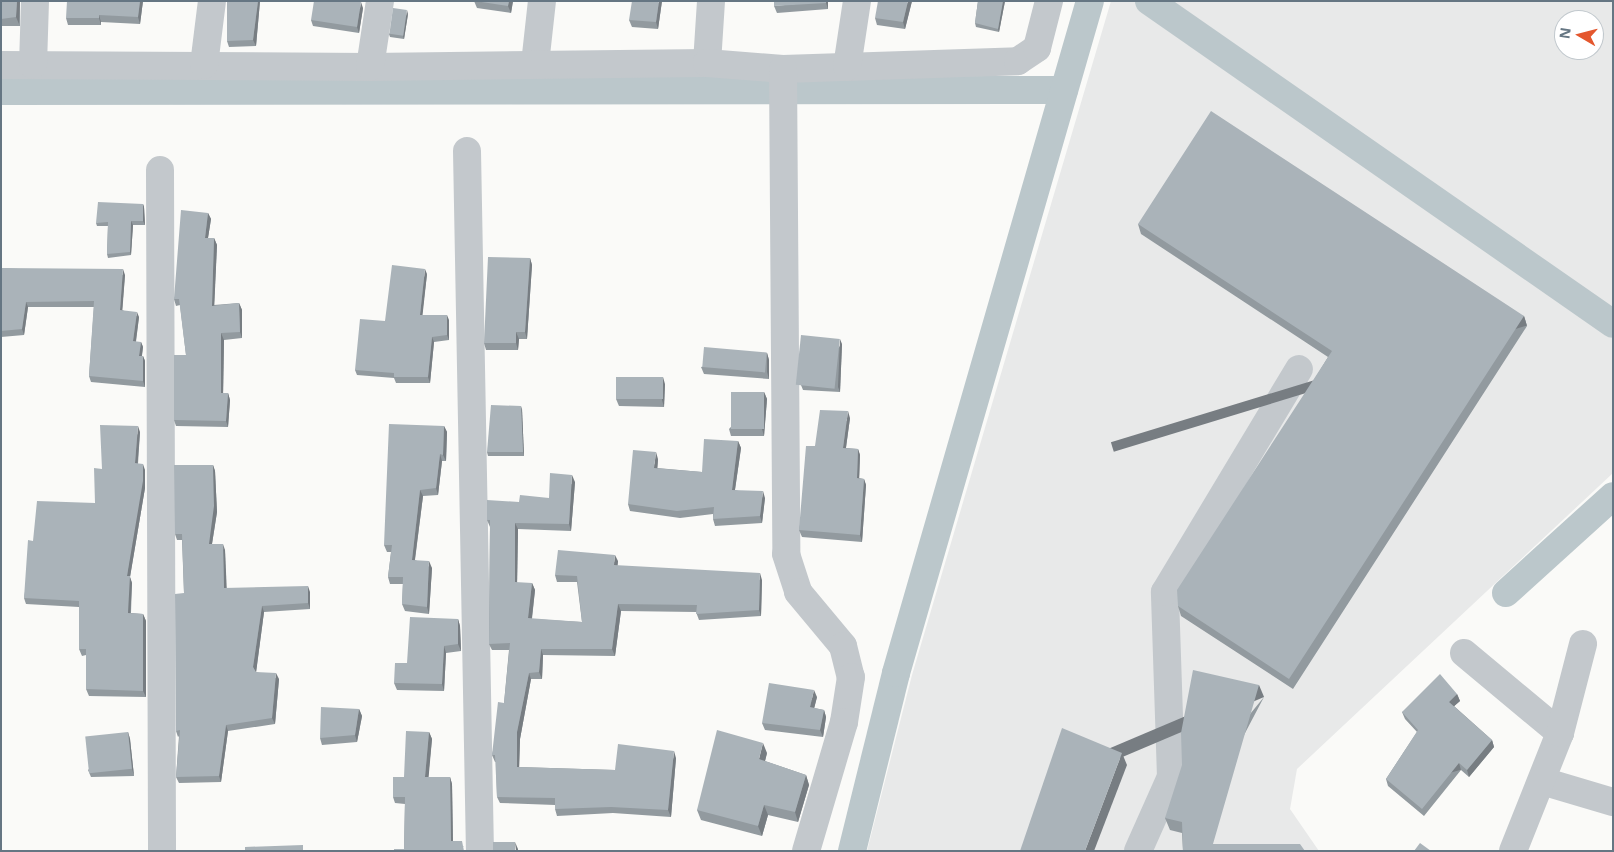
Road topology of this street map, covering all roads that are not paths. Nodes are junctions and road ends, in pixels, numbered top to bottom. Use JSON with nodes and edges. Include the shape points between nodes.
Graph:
{"nodes":[{"id":1,"x":35,"y":1,"type":"edge"},
{"id":2,"x":212,"y":1,"type":"edge"},
{"id":3,"x":380,"y":1,"type":"edge"},
{"id":4,"x":542,"y":1,"type":"edge"},
{"id":5,"x":711,"y":1,"type":"edge"},
{"id":6,"x":857,"y":1,"type":"edge"},
{"id":7,"x":1049,"y":1,"type":"edge"},
{"id":8,"x":707,"y":63,"type":"junction"},
{"id":9,"x":33,"y":64,"type":"junction"},
{"id":10,"x":535,"y":64,"type":"junction"},
{"id":11,"x":1,"y":65,"type":"edge"},
{"id":12,"x":204,"y":65,"type":"junction"},
{"id":13,"x":370,"y":67,"type":"junction"},
{"id":14,"x":847,"y":67,"type":"junction"},
{"id":15,"x":783,"y":73,"type":"junction"},
{"id":16,"x":467,"y":151,"type":"dead end"},
{"id":17,"x":160,"y":170,"type":"dead end"},
{"id":18,"x":1298,"y":369,"type":"dead end"},
{"id":19,"x":1583,"y":644,"type":"dead end"},
{"id":20,"x":1464,"y":653,"type":"dead end"},
{"id":21,"x":1560,"y":733,"type":"junction"},
{"id":22,"x":1542,"y":781,"type":"junction"},
{"id":23,"x":1613,"y":802,"type":"edge"},
{"id":24,"x":162,"y":851,"type":"edge"},
{"id":25,"x":480,"y":851,"type":"edge"},
{"id":26,"x":806,"y":851,"type":"edge"},
{"id":27,"x":1138,"y":851,"type":"edge"},
{"id":28,"x":1513,"y":851,"type":"edge"}],
"edges":[{"from":1,"to":9,"type":"street"},
{"from":2,"to":12,"type":"street"},
{"from":3,"to":13,"type":"street"},
{"from":4,"to":10,"type":"street"},
{"from":5,"to":8,"type":"street"},
{"from":6,"to":14,"type":"street"},
{"from":7,"to":14,"type":"street","via":[[1037,48],[1018,60]]},
{"from":8,"to":10,"type":"street"},
{"from":8,"to":15,"type":"street"},
{"from":9,"to":11,"type":"street"},
{"from":9,"to":12,"type":"street"},
{"from":10,"to":13,"type":"street"},
{"from":12,"to":13,"type":"street"},
{"from":14,"to":15,"type":"street"},
{"from":15,"to":26,"type":"street","via":[[786,554],[798,592],[843,646],[851,677],[844,722]]},
{"from":16,"to":25,"type":"street"},
{"from":17,"to":24,"type":"street"},
{"from":18,"to":27,"type":"street","via":[[1165,592],[1171,777]]},
{"from":19,"to":21,"type":"street"},
{"from":20,"to":21,"type":"street"},
{"from":21,"to":22,"type":"street"},
{"from":22,"to":23,"type":"street"},
{"from":22,"to":28,"type":"street"}]}
